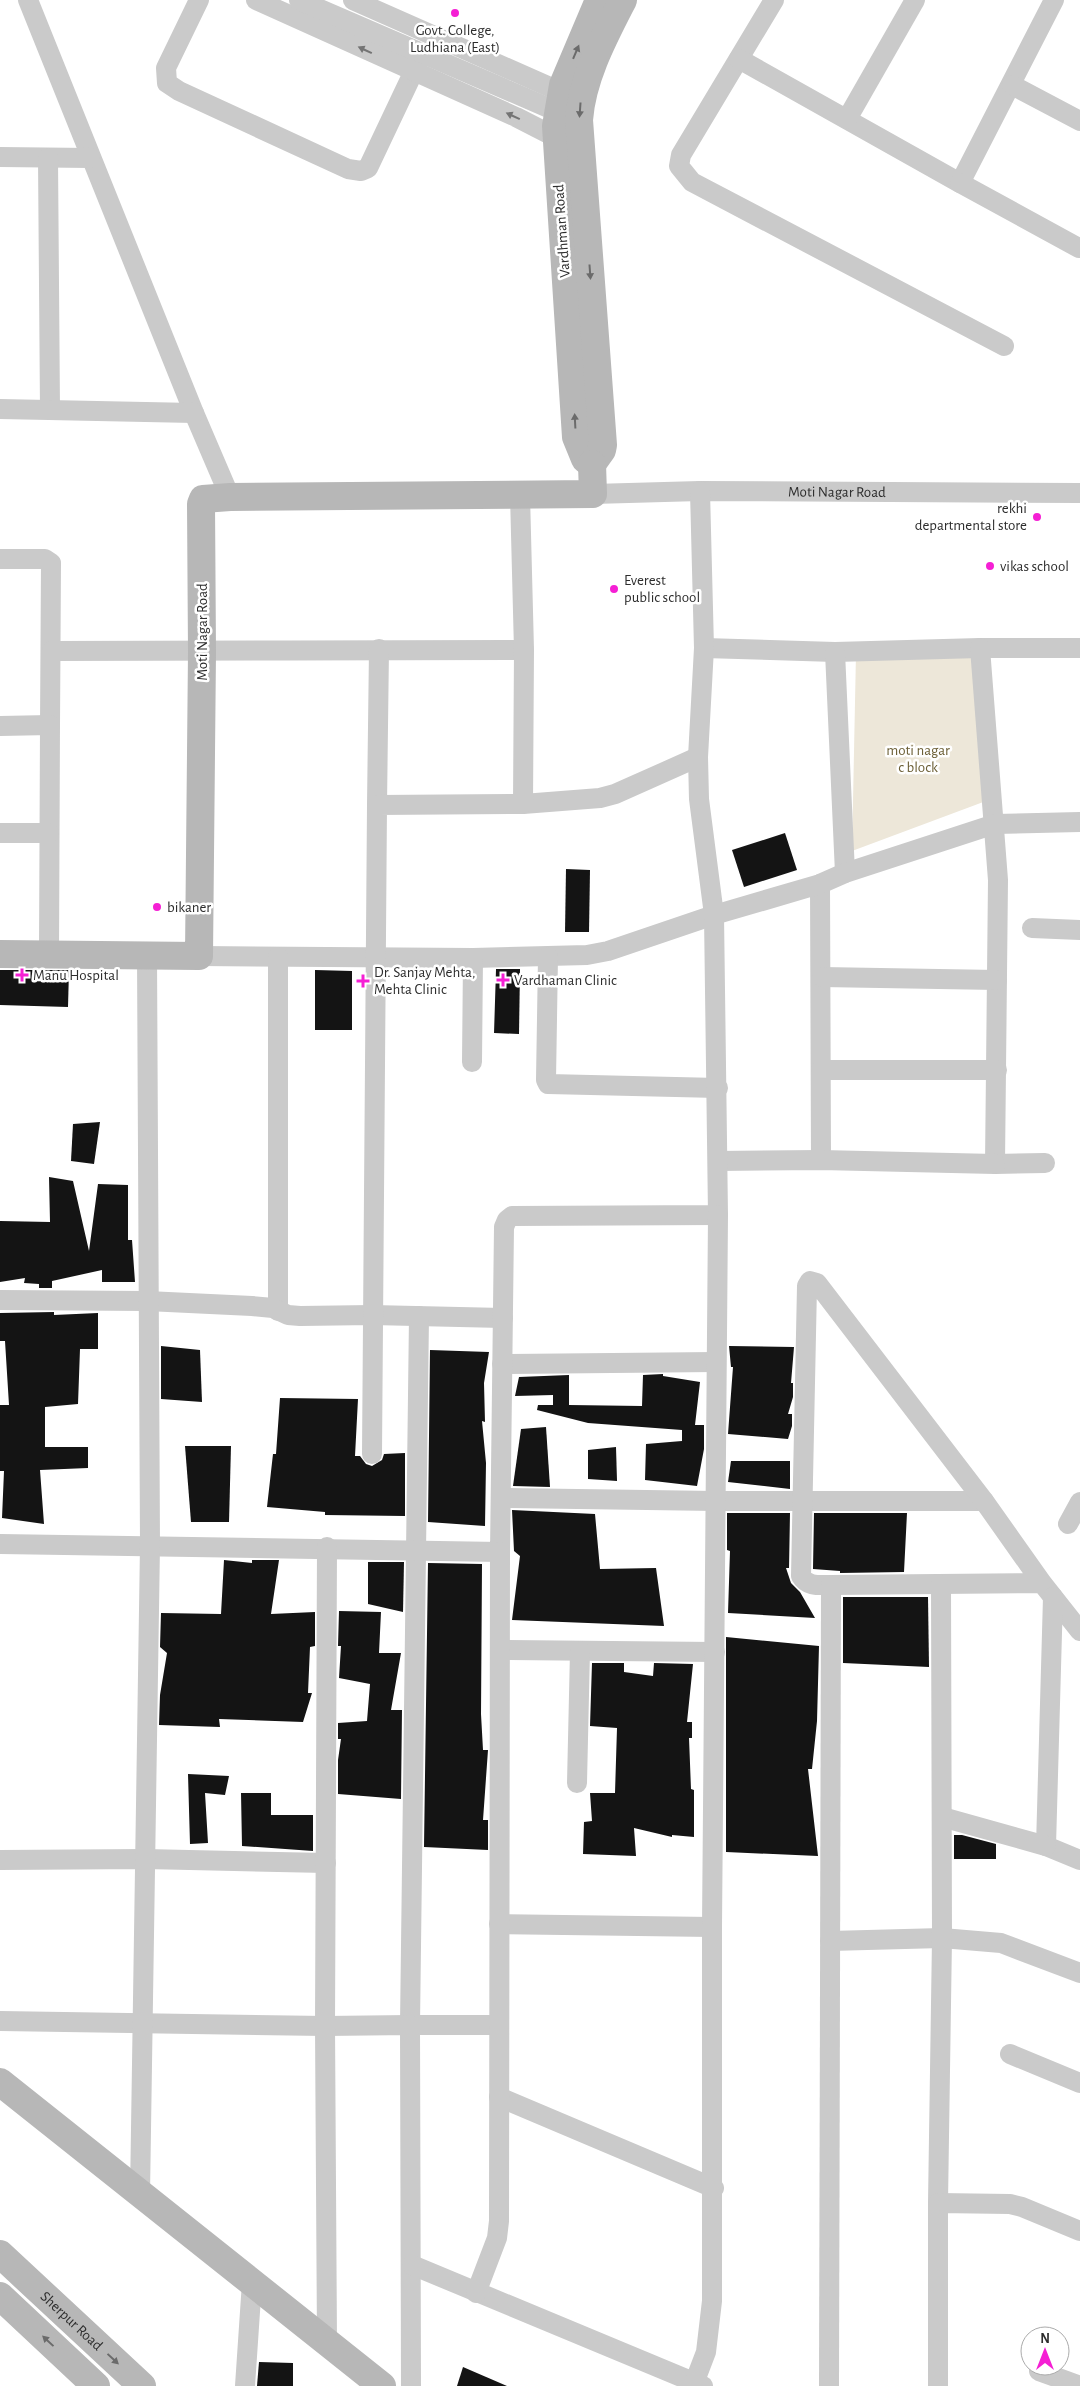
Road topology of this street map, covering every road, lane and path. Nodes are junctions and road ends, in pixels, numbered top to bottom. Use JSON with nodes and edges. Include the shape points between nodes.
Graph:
{"nodes":[{"id":1,"x":28,"y":0,"type":"edge"},
{"id":2,"x":199,"y":0,"type":"edge"},
{"id":3,"x":256,"y":0,"type":"edge"},
{"id":4,"x":299,"y":0,"type":"edge"},
{"id":5,"x":352,"y":0,"type":"edge"},
{"id":6,"x":598,"y":0,"type":"edge"},
{"id":7,"x":623,"y":0,"type":"edge"},
{"id":8,"x":774,"y":0,"type":"edge"},
{"id":9,"x":915,"y":0,"type":"edge"},
{"id":10,"x":1054,"y":0,"type":"edge"},
{"id":11,"x":422,"y":54,"type":"junction"},
{"id":12,"x":739,"y":59,"type":"junction"},
{"id":13,"x":414,"y":72,"type":"junction"},
{"id":14,"x":1012,"y":85,"type":"junction"},
{"id":15,"x":558,"y":114,"type":"junction"},
{"id":16,"x":847,"y":119,"type":"junction"},
{"id":17,"x":1080,"y":121,"type":"edge"},
{"id":18,"x":0,"y":157,"type":"edge"},
{"id":19,"x":48,"y":158,"type":"junction"},
{"id":20,"x":90,"y":158,"type":"junction"},
{"id":21,"x":960,"y":183,"type":"junction"},
{"id":22,"x":1079,"y":248,"type":"edge"},
{"id":23,"x":1004,"y":346,"type":"dead end"},
{"id":24,"x":0,"y":409,"type":"edge"},
{"id":25,"x":50,"y":410,"type":"junction"},
{"id":26,"x":194,"y":413,"type":"junction"},
{"id":27,"x":592,"y":464,"type":"junction"},
{"id":28,"x":700,"y":490,"type":"junction"},
{"id":29,"x":593,"y":494,"type":"junction"},
{"id":30,"x":1080,"y":494,"type":"edge"},
{"id":31,"x":520,"y":495,"type":"junction"},
{"id":32,"x":230,"y":497,"type":"junction"},
{"id":33,"x":0,"y":559,"type":"edge"},
{"id":34,"x":704,"y":648,"type":"junction"},
{"id":35,"x":980,"y":648,"type":"junction"},
{"id":36,"x":1080,"y":648,"type":"edge"},
{"id":37,"x":380,"y":649,"type":"junction"},
{"id":38,"x":524,"y":650,"type":"junction"},
{"id":39,"x":52,"y":651,"type":"junction"},
{"id":40,"x":202,"y":652,"type":"junction"},
{"id":41,"x":835,"y":652,"type":"junction"},
{"id":42,"x":50,"y":724,"type":"junction"},
{"id":43,"x":0,"y":726,"type":"edge"},
{"id":44,"x":698,"y":757,"type":"junction"},
{"id":45,"x":523,"y":804,"type":"junction"},
{"id":46,"x":377,"y":805,"type":"junction"},
{"id":47,"x":1080,"y":822,"type":"edge"},
{"id":48,"x":994,"y":824,"type":"junction"},
{"id":49,"x":0,"y":833,"type":"edge"},
{"id":50,"x":49,"y":833,"type":"junction"},
{"id":51,"x":845,"y":873,"type":"junction"},
{"id":52,"x":820,"y":884,"type":"junction"},
{"id":53,"x":714,"y":915,"type":"junction"},
{"id":54,"x":1032,"y":928,"type":"dead end"},
{"id":55,"x":1080,"y":930,"type":"edge"},
{"id":56,"x":0,"y":954,"type":"edge"},
{"id":57,"x":48,"y":954,"type":"junction"},
{"id":58,"x":147,"y":955,"type":"junction"},
{"id":59,"x":199,"y":956,"type":"junction"},
{"id":60,"x":278,"y":956,"type":"junction"},
{"id":61,"x":378,"y":957,"type":"junction"},
{"id":62,"x":548,"y":957,"type":"junction"},
{"id":63,"x":472,"y":958,"type":"junction"},
{"id":64,"x":822,"y":978,"type":"junction"},
{"id":65,"x":997,"y":980,"type":"junction"},
{"id":66,"x":472,"y":1062,"type":"dead end"},
{"id":67,"x":821,"y":1070,"type":"junction"},
{"id":68,"x":997,"y":1070,"type":"junction"},
{"id":69,"x":718,"y":1088,"type":"junction"},
{"id":70,"x":821,"y":1160,"type":"junction"},
{"id":71,"x":718,"y":1161,"type":"junction"},
{"id":72,"x":1045,"y":1163,"type":"dead end"},
{"id":73,"x":995,"y":1164,"type":"junction"},
{"id":74,"x":718,"y":1215,"type":"junction"},
{"id":75,"x":0,"y":1300,"type":"edge"},
{"id":76,"x":147,"y":1301,"type":"junction"},
{"id":77,"x":278,"y":1311,"type":"junction"},
{"id":78,"x":372,"y":1315,"type":"junction"},
{"id":79,"x":420,"y":1316,"type":"junction"},
{"id":80,"x":503,"y":1318,"type":"junction"},
{"id":81,"x":716,"y":1362,"type":"junction"},
{"id":82,"x":502,"y":1364,"type":"junction"},
{"id":83,"x":372,"y":1454,"type":"dead end"},
{"id":84,"x":501,"y":1498,"type":"junction"},
{"id":85,"x":803,"y":1500,"type":"junction"},
{"id":86,"x":984,"y":1500,"type":"junction"},
{"id":87,"x":716,"y":1501,"type":"junction"},
{"id":88,"x":1080,"y":1502,"type":"edge"},
{"id":89,"x":1068,"y":1524,"type":"dead end"},
{"id":90,"x":0,"y":1544,"type":"edge"},
{"id":91,"x":150,"y":1545,"type":"junction"},
{"id":92,"x":327,"y":1548,"type":"junction"},
{"id":93,"x":418,"y":1549,"type":"junction"},
{"id":94,"x":500,"y":1552,"type":"junction"},
{"id":95,"x":831,"y":1585,"type":"junction"},
{"id":96,"x":941,"y":1585,"type":"junction"},
{"id":97,"x":1048,"y":1590,"type":"junction"},
{"id":98,"x":1080,"y":1631,"type":"edge"},
{"id":99,"x":500,"y":1650,"type":"junction"},
{"id":100,"x":580,"y":1651,"type":"junction"},
{"id":101,"x":715,"y":1652,"type":"junction"},
{"id":102,"x":577,"y":1783,"type":"dead end"},
{"id":103,"x":942,"y":1817,"type":"junction"},
{"id":104,"x":1046,"y":1846,"type":"junction"},
{"id":105,"x":145,"y":1859,"type":"junction"},
{"id":106,"x":0,"y":1860,"type":"edge"},
{"id":107,"x":1080,"y":1860,"type":"edge"},
{"id":108,"x":326,"y":1863,"type":"junction"},
{"id":109,"x":499,"y":1924,"type":"junction"},
{"id":110,"x":712,"y":1927,"type":"junction"},
{"id":111,"x":942,"y":1938,"type":"junction"},
{"id":112,"x":830,"y":1941,"type":"junction"},
{"id":113,"x":1080,"y":1972,"type":"edge"},
{"id":114,"x":0,"y":2021,"type":"edge"},
{"id":115,"x":142,"y":2024,"type":"junction"},
{"id":116,"x":410,"y":2024,"type":"junction"},
{"id":117,"x":499,"y":2025,"type":"junction"},
{"id":118,"x":325,"y":2026,"type":"junction"},
{"id":119,"x":1010,"y":2054,"type":"dead end"},
{"id":120,"x":0,"y":2082,"type":"edge"},
{"id":121,"x":1080,"y":2083,"type":"edge"},
{"id":122,"x":499,"y":2098,"type":"junction"},
{"id":123,"x":714,"y":2188,"type":"junction"},
{"id":124,"x":140,"y":2194,"type":"junction"},
{"id":125,"x":938,"y":2203,"type":"junction"},
{"id":126,"x":1080,"y":2231,"type":"edge"},
{"id":127,"x":0,"y":2254,"type":"edge"},
{"id":128,"x":412,"y":2265,"type":"junction"},
{"id":129,"x":252,"y":2282,"type":"junction"},
{"id":130,"x":476,"y":2293,"type":"junction"},
{"id":131,"x":0,"y":2296,"type":"edge"},
{"id":132,"x":327,"y":2342,"type":"junction"},
{"id":133,"x":1053,"y":2376,"type":"edge"},
{"id":134,"x":697,"y":2385,"type":"edge"},
{"id":135,"x":96,"y":2386,"type":"edge"},
{"id":136,"x":142,"y":2386,"type":"edge"},
{"id":137,"x":245,"y":2386,"type":"edge"},
{"id":138,"x":382,"y":2386,"type":"edge"},
{"id":139,"x":411,"y":2386,"type":"edge"},
{"id":140,"x":829,"y":2386,"type":"edge"},
{"id":141,"x":938,"y":2386,"type":"edge"},
{"id":142,"x":1080,"y":2386,"type":"edge"}],
"edges":[{"from":1,"to":20,"type":"street"},
{"from":2,"to":13,"type":"street","via":[[166,68],[167,83],[179,92],[348,169],[362,171],[368,168]]},
{"from":13,"to":3,"type":"street","one_way":true},
{"from":4,"to":11,"type":"street"},
{"from":5,"to":15,"type":"street","via":[[426,31]]},
{"from":15,"to":6,"type":"street","name":"Vardhman Road","one_way":true},
{"from":7,"to":27,"type":"street","one_way":true,"via":[[580,100],[580,147],[603,445]]},
{"from":8,"to":12,"type":"street"},
{"from":9,"to":16,"type":"street"},
{"from":10,"to":14,"type":"street"},
{"from":11,"to":13,"type":"street"},
{"from":11,"to":15,"type":"street"},
{"from":12,"to":16,"type":"street"},
{"from":12,"to":23,"type":"street","via":[[680,155],[679,166],[692,182]]},
{"from":15,"to":13,"type":"street","one_way":true,"via":[[516,117]]},
{"from":14,"to":17,"type":"street"},
{"from":14,"to":21,"type":"street"},
{"from":27,"to":15,"type":"street","name":"Vardhman Road","one_way":true,"via":[[585,459],[576,437]]},
{"from":16,"to":21,"type":"street"},
{"from":18,"to":19,"type":"street"},
{"from":19,"to":20,"type":"street"},
{"from":19,"to":25,"type":"street"},
{"from":20,"to":26,"type":"street"},
{"from":21,"to":22,"type":"street"},
{"from":24,"to":25,"type":"street"},
{"from":25,"to":26,"type":"street"},
{"from":26,"to":32,"type":"street"},
{"from":27,"to":29,"type":"street"},
{"from":28,"to":29,"type":"street","name":"Moti Nagar Road"},
{"from":28,"to":30,"type":"street","name":"Moti Nagar Road"},
{"from":28,"to":34,"type":"street"},
{"from":29,"to":31,"type":"street","name":"Moti Nagar Road"},
{"from":31,"to":32,"type":"street","name":"Moti Nagar Road"},
{"from":31,"to":38,"type":"street"},
{"from":32,"to":40,"type":"street","name":"Moti Nagar Road","via":[[209,497],[201,504]]},
{"from":33,"to":39,"type":"street","via":[[45,559],[51,564]]},
{"from":34,"to":41,"type":"street"},
{"from":34,"to":44,"type":"street"},
{"from":35,"to":36,"type":"street"},
{"from":35,"to":41,"type":"street"},
{"from":35,"to":48,"type":"street"},
{"from":37,"to":38,"type":"street"},
{"from":37,"to":40,"type":"street"},
{"from":37,"to":46,"type":"street"},
{"from":38,"to":45,"type":"street"},
{"from":39,"to":40,"type":"street"},
{"from":39,"to":42,"type":"street"},
{"from":40,"to":59,"type":"street","name":"Moti Nagar Road"},
{"from":41,"to":51,"type":"street"},
{"from":42,"to":43,"type":"street"},
{"from":42,"to":50,"type":"street"},
{"from":44,"to":45,"type":"street","via":[[615,794]]},
{"from":44,"to":53,"type":"street","via":[[699,799]]},
{"from":45,"to":46,"type":"street"},
{"from":46,"to":61,"type":"street"},
{"from":47,"to":48,"type":"street"},
{"from":48,"to":51,"type":"street"},
{"from":48,"to":65,"type":"street","via":[[998,880]]},
{"from":49,"to":50,"type":"street"},
{"from":50,"to":57,"type":"street"},
{"from":51,"to":52,"type":"street"},
{"from":52,"to":53,"type":"street"},
{"from":52,"to":64,"type":"street"},
{"from":53,"to":62,"type":"street","via":[[608,951]]},
{"from":53,"to":69,"type":"street"},
{"from":54,"to":55,"type":"street"},
{"from":56,"to":57,"type":"street"},
{"from":57,"to":58,"type":"street"},
{"from":58,"to":59,"type":"street"},
{"from":58,"to":76,"type":"street"},
{"from":59,"to":60,"type":"street"},
{"from":60,"to":61,"type":"street"},
{"from":60,"to":77,"type":"street"},
{"from":61,"to":63,"type":"street"},
{"from":61,"to":78,"type":"street"},
{"from":62,"to":63,"type":"street"},
{"from":62,"to":69,"type":"street","via":[[548,1084]]},
{"from":63,"to":66,"type":"street"},
{"from":64,"to":65,"type":"street"},
{"from":64,"to":67,"type":"street"},
{"from":65,"to":68,"type":"street"},
{"from":67,"to":68,"type":"street"},
{"from":67,"to":70,"type":"street"},
{"from":68,"to":73,"type":"street"},
{"from":69,"to":71,"type":"street"},
{"from":70,"to":71,"type":"street"},
{"from":70,"to":73,"type":"street"},
{"from":71,"to":74,"type":"street"},
{"from":72,"to":73,"type":"street"},
{"from":74,"to":80,"type":"street","via":[[512,1216],[504,1227]]},
{"from":74,"to":81,"type":"street"},
{"from":75,"to":76,"type":"street"},
{"from":76,"to":77,"type":"street","via":[[252,1306]]},
{"from":76,"to":91,"type":"street"},
{"from":77,"to":78,"type":"street","via":[[300,1316]]},
{"from":78,"to":79,"type":"street"},
{"from":78,"to":83,"type":"street"},
{"from":79,"to":80,"type":"street"},
{"from":79,"to":93,"type":"street"},
{"from":80,"to":82,"type":"street"},
{"from":81,"to":82,"type":"street"},
{"from":81,"to":87,"type":"street"},
{"from":82,"to":84,"type":"street"},
{"from":84,"to":87,"type":"street"},
{"from":84,"to":94,"type":"street"},
{"from":85,"to":86,"type":"street"},
{"from":85,"to":86,"type":"street","via":[[807,1283],[813,1280]]},
{"from":85,"to":87,"type":"street"},
{"from":85,"to":95,"type":"street","via":[[801,1576],[809,1584]]},
{"from":86,"to":97,"type":"street"},
{"from":87,"to":101,"type":"street"},
{"from":88,"to":89,"type":"street"},
{"from":90,"to":91,"type":"street"},
{"from":91,"to":92,"type":"street"},
{"from":91,"to":105,"type":"street"},
{"from":92,"to":93,"type":"street"},
{"from":92,"to":108,"type":"street"},
{"from":93,"to":94,"type":"street"},
{"from":93,"to":116,"type":"street"},
{"from":94,"to":99,"type":"street"},
{"from":95,"to":96,"type":"street"},
{"from":95,"to":112,"type":"street"},
{"from":96,"to":97,"type":"street"},
{"from":96,"to":103,"type":"street"},
{"from":97,"to":98,"type":"street"},
{"from":97,"to":104,"type":"street"},
{"from":99,"to":100,"type":"street"},
{"from":99,"to":109,"type":"street"},
{"from":100,"to":101,"type":"street"},
{"from":100,"to":102,"type":"street"},
{"from":101,"to":110,"type":"street"},
{"from":103,"to":104,"type":"street"},
{"from":103,"to":111,"type":"street"},
{"from":104,"to":107,"type":"street"},
{"from":105,"to":106,"type":"street"},
{"from":105,"to":108,"type":"street"},
{"from":105,"to":115,"type":"street"},
{"from":108,"to":118,"type":"street"},
{"from":109,"to":110,"type":"street"},
{"from":109,"to":117,"type":"street"},
{"from":110,"to":123,"type":"street"},
{"from":111,"to":112,"type":"street"},
{"from":111,"to":113,"type":"street","via":[[1002,1943]]},
{"from":111,"to":125,"type":"street"},
{"from":112,"to":140,"type":"street"},
{"from":114,"to":115,"type":"street"},
{"from":115,"to":118,"type":"street"},
{"from":115,"to":124,"type":"street"},
{"from":116,"to":117,"type":"street"},
{"from":116,"to":118,"type":"street"},
{"from":116,"to":128,"type":"street"},
{"from":117,"to":122,"type":"street"},
{"from":118,"to":132,"type":"street"},
{"from":119,"to":121,"type":"street"},
{"from":120,"to":124,"type":"street"},
{"from":122,"to":123,"type":"street"},
{"from":122,"to":130,"type":"street","via":[[497,2238]]},
{"from":123,"to":134,"type":"street","via":[[711,2322]]},
{"from":124,"to":129,"type":"street"},
{"from":125,"to":126,"type":"street","via":[[1016,2206]]},
{"from":125,"to":141,"type":"street"},
{"from":127,"to":136,"type":"street","name":"Sherpur Road","one_way":true},
{"from":128,"to":130,"type":"street"},
{"from":128,"to":139,"type":"street"},
{"from":129,"to":132,"type":"street"},
{"from":129,"to":137,"type":"street"},
{"from":130,"to":134,"type":"street"},
{"from":135,"to":131,"type":"street","name":"Sherpur Road","one_way":true},
{"from":132,"to":138,"type":"street"},
{"from":133,"to":142,"type":"street"}]}
